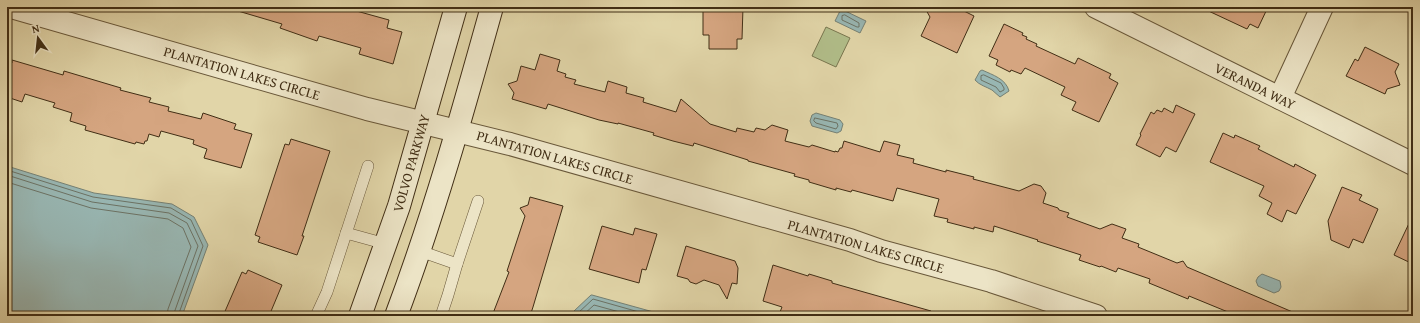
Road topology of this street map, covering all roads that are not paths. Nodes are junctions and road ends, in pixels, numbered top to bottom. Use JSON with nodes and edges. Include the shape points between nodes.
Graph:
{"nodes":[{"id":1,"x":11,"y":7,"type":"edge"},
{"id":2,"x":456,"y":7,"type":"edge"},
{"id":3,"x":492,"y":7,"type":"edge"},
{"id":4,"x":1096,"y":7,"type":"edge"},
{"id":5,"x":1322,"y":7,"type":"edge"},
{"id":6,"x":1280,"y":98,"type":"junction"},
{"id":7,"x":423,"y":122,"type":"junction"},
{"id":8,"x":457,"y":130,"type":"junction"},
{"id":9,"x":1413,"y":164,"type":"edge"},
{"id":10,"x":368,"y":166,"type":"dead end"},
{"id":11,"x":478,"y":201,"type":"dead end"},
{"id":12,"x":346,"y":233,"type":"junction"},
{"id":13,"x":386,"y":244,"type":"junction"},
{"id":14,"x":420,"y":251,"type":"junction"},
{"id":15,"x":457,"y":264,"type":"junction"},
{"id":16,"x":316,"y":316,"type":"edge"},
{"id":17,"x":360,"y":316,"type":"edge"},
{"id":18,"x":396,"y":316,"type":"edge"},
{"id":19,"x":440,"y":316,"type":"edge"},
{"id":20,"x":1096,"y":316,"type":"edge"}],
"edges":[{"from":1,"to":7,"type":"street","name":"PLANTATION LAKES CIRCLE","via":[[367,109]]},
{"from":2,"to":7,"type":"street","name":"VOLVO PARKWAY"},
{"from":3,"to":8,"type":"street"},
{"from":4,"to":6,"type":"street","name":"VERANDA WAY"},
{"from":5,"to":6,"type":"street"},
{"from":6,"to":9,"type":"street","name":"VERANDA WAY"},
{"from":7,"to":8,"type":"street","name":"PLANTATION LAKES CIRCLE"},
{"from":7,"to":13,"type":"street","name":"VOLVO PARKWAY","via":[[400,206]]},
{"from":8,"to":14,"type":"street"},
{"from":8,"to":20,"type":"street","name":"PLANTATION LAKES CIRCLE","via":[[991,281]]},
{"from":10,"to":12,"type":"lane"},
{"from":11,"to":15,"type":"lane"},
{"from":12,"to":13,"type":"lane"},
{"from":12,"to":16,"type":"lane","via":[[327,292]]},
{"from":13,"to":17,"type":"street","name":"VOLVO PARKWAY"},
{"from":14,"to":15,"type":"lane"},
{"from":14,"to":18,"type":"street"},
{"from":15,"to":19,"type":"lane"}]}
